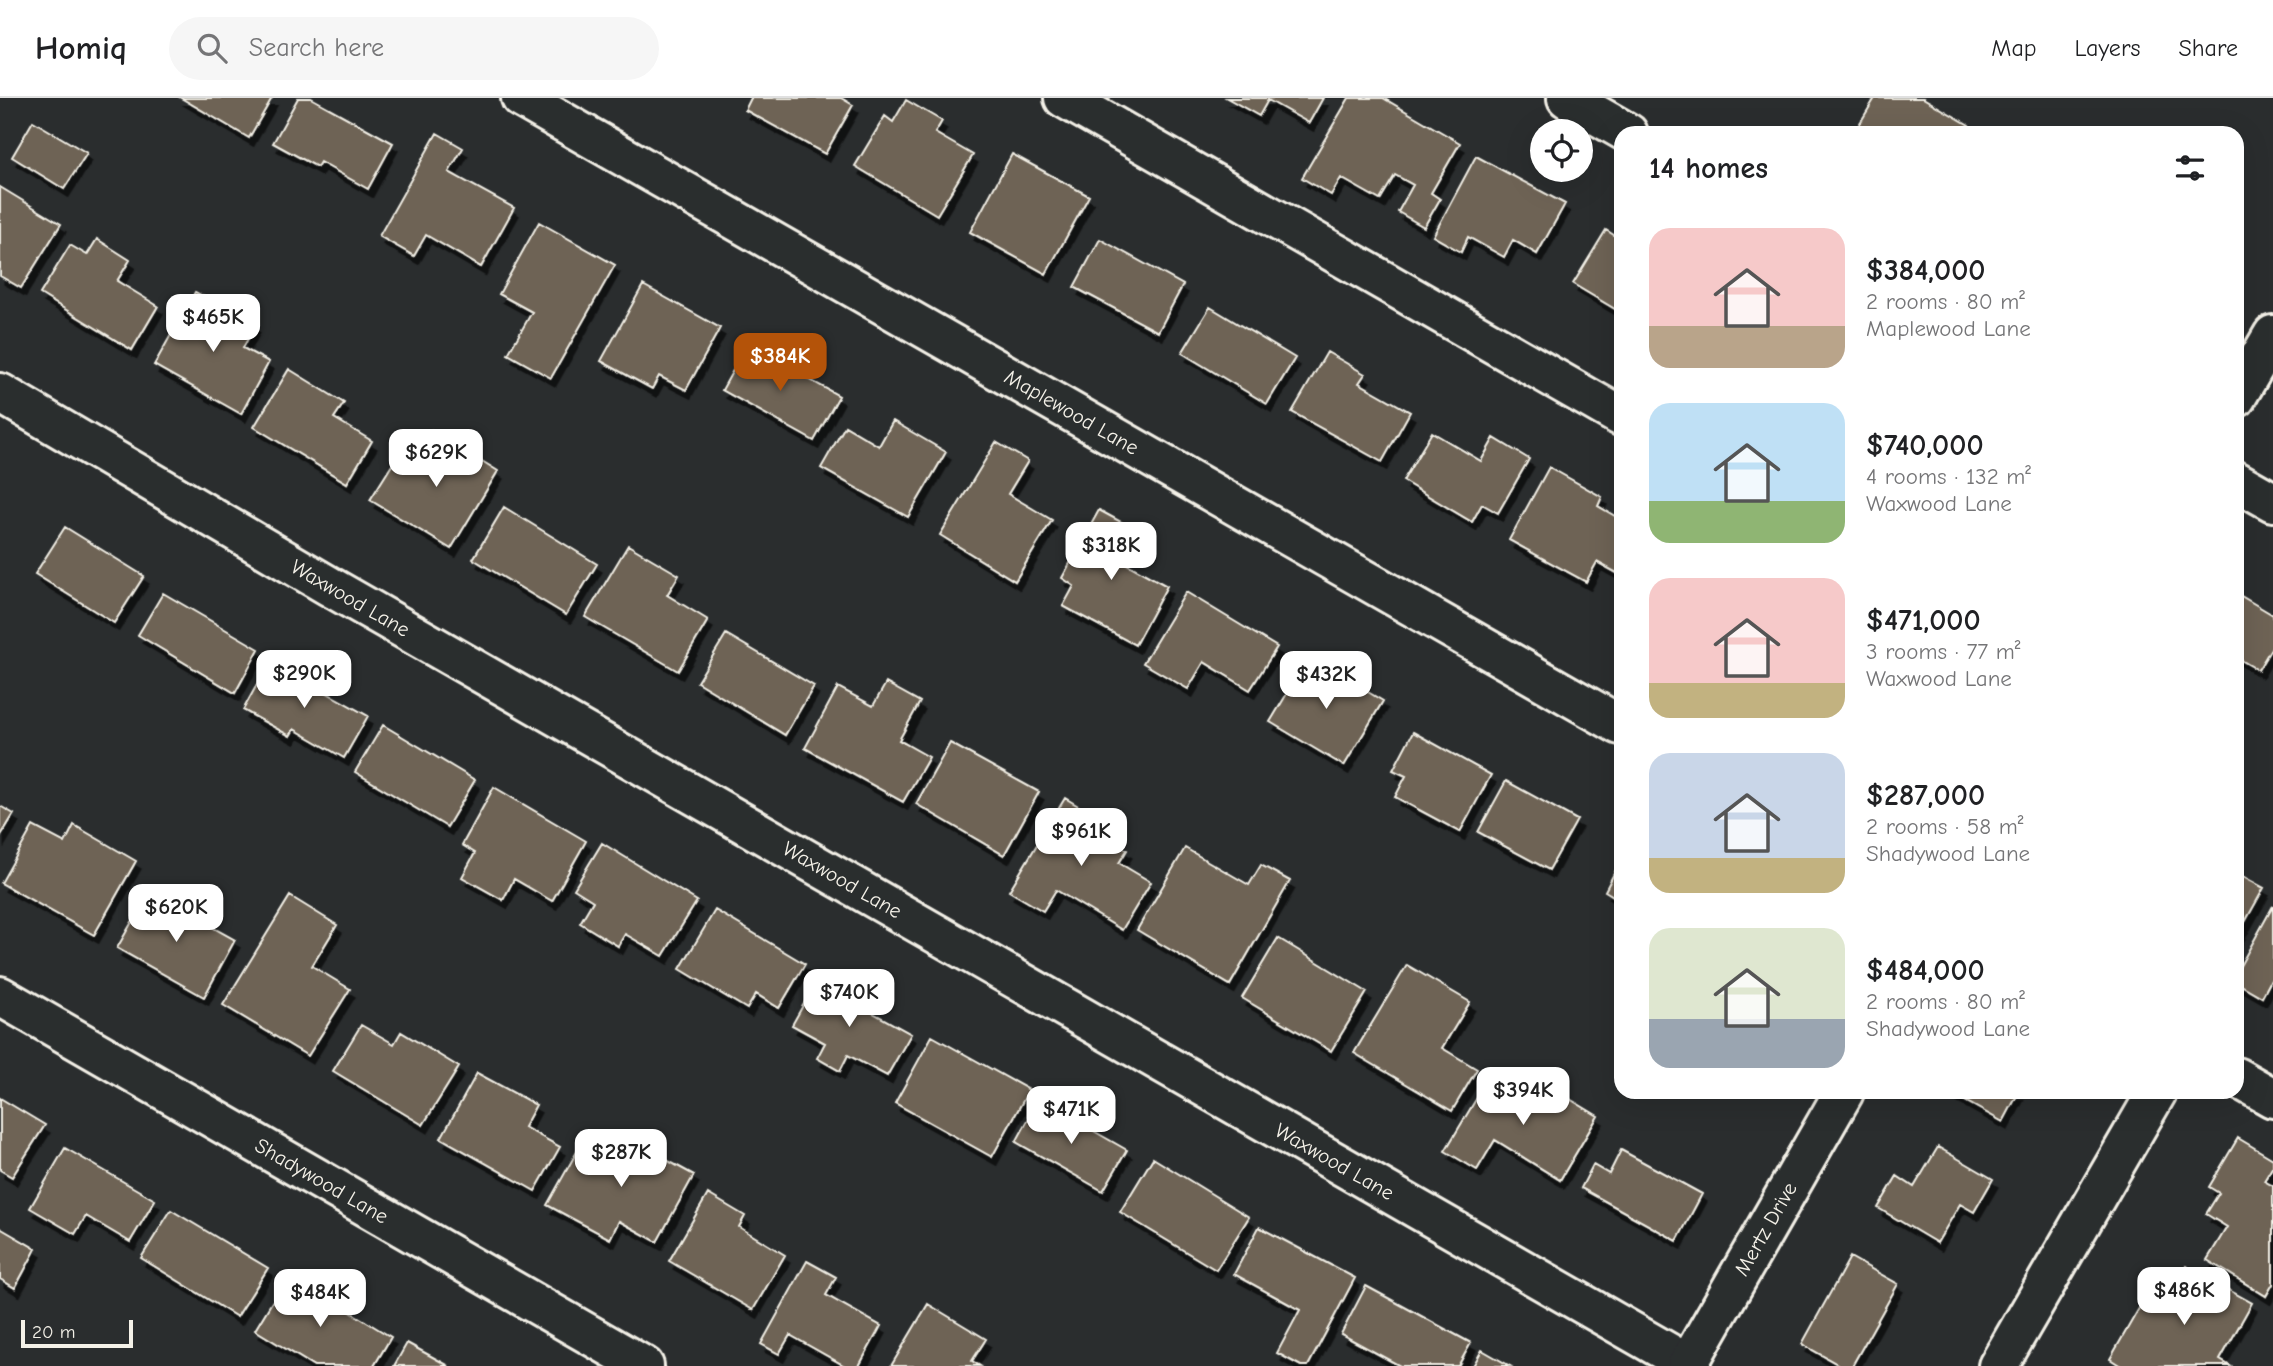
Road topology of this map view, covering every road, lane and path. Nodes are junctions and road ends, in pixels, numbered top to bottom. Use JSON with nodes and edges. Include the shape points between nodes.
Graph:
{"nodes":[{"id":1,"x":521,"y":98,"type":"edge"},
{"id":2,"x":1064,"y":98,"type":"edge"},
{"id":3,"x":1567,"y":98,"type":"edge"},
{"id":4,"x":1616,"y":126,"type":"edge"},
{"id":5,"x":2273,"y":335,"type":"edge"},
{"id":6,"x":2244,"y":384,"type":"edge"},
{"id":7,"x":0,"y":393,"type":"edge"},
{"id":8,"x":1614,"y":413,"type":"edge"},
{"id":9,"x":2244,"y":486,"type":"edge"},
{"id":10,"x":2273,"y":502,"type":"edge"},
{"id":11,"x":1614,"y":722,"type":"edge"},
{"id":12,"x":0,"y":996,"type":"edge"},
{"id":13,"x":2244,"y":1082,"type":"edge"},
{"id":14,"x":2273,"y":1098,"type":"edge"},
{"id":15,"x":1840,"y":1099,"type":"edge"},
{"id":16,"x":2153,"y":1099,"type":"edge"},
{"id":17,"x":1688,"y":1365,"type":"edge"},
{"id":18,"x":644,"y":1366,"type":"edge"},
{"id":19,"x":1998,"y":1366,"type":"edge"}],
"edges":[{"from":1,"to":11,"type":"street","name":"Maplewood Lane"},
{"from":2,"to":8,"type":"street"},
{"from":3,"to":4,"type":"street"},
{"from":5,"to":6,"type":"street"},
{"from":7,"to":17,"type":"street","name":"Waxwood Lane"},
{"from":9,"to":10,"type":"street"},
{"from":12,"to":18,"type":"street","name":"Shadywood Lane"},
{"from":13,"to":14,"type":"street"},
{"from":15,"to":17,"type":"street","name":"Mertz Drive"},
{"from":16,"to":19,"type":"street"}]}
